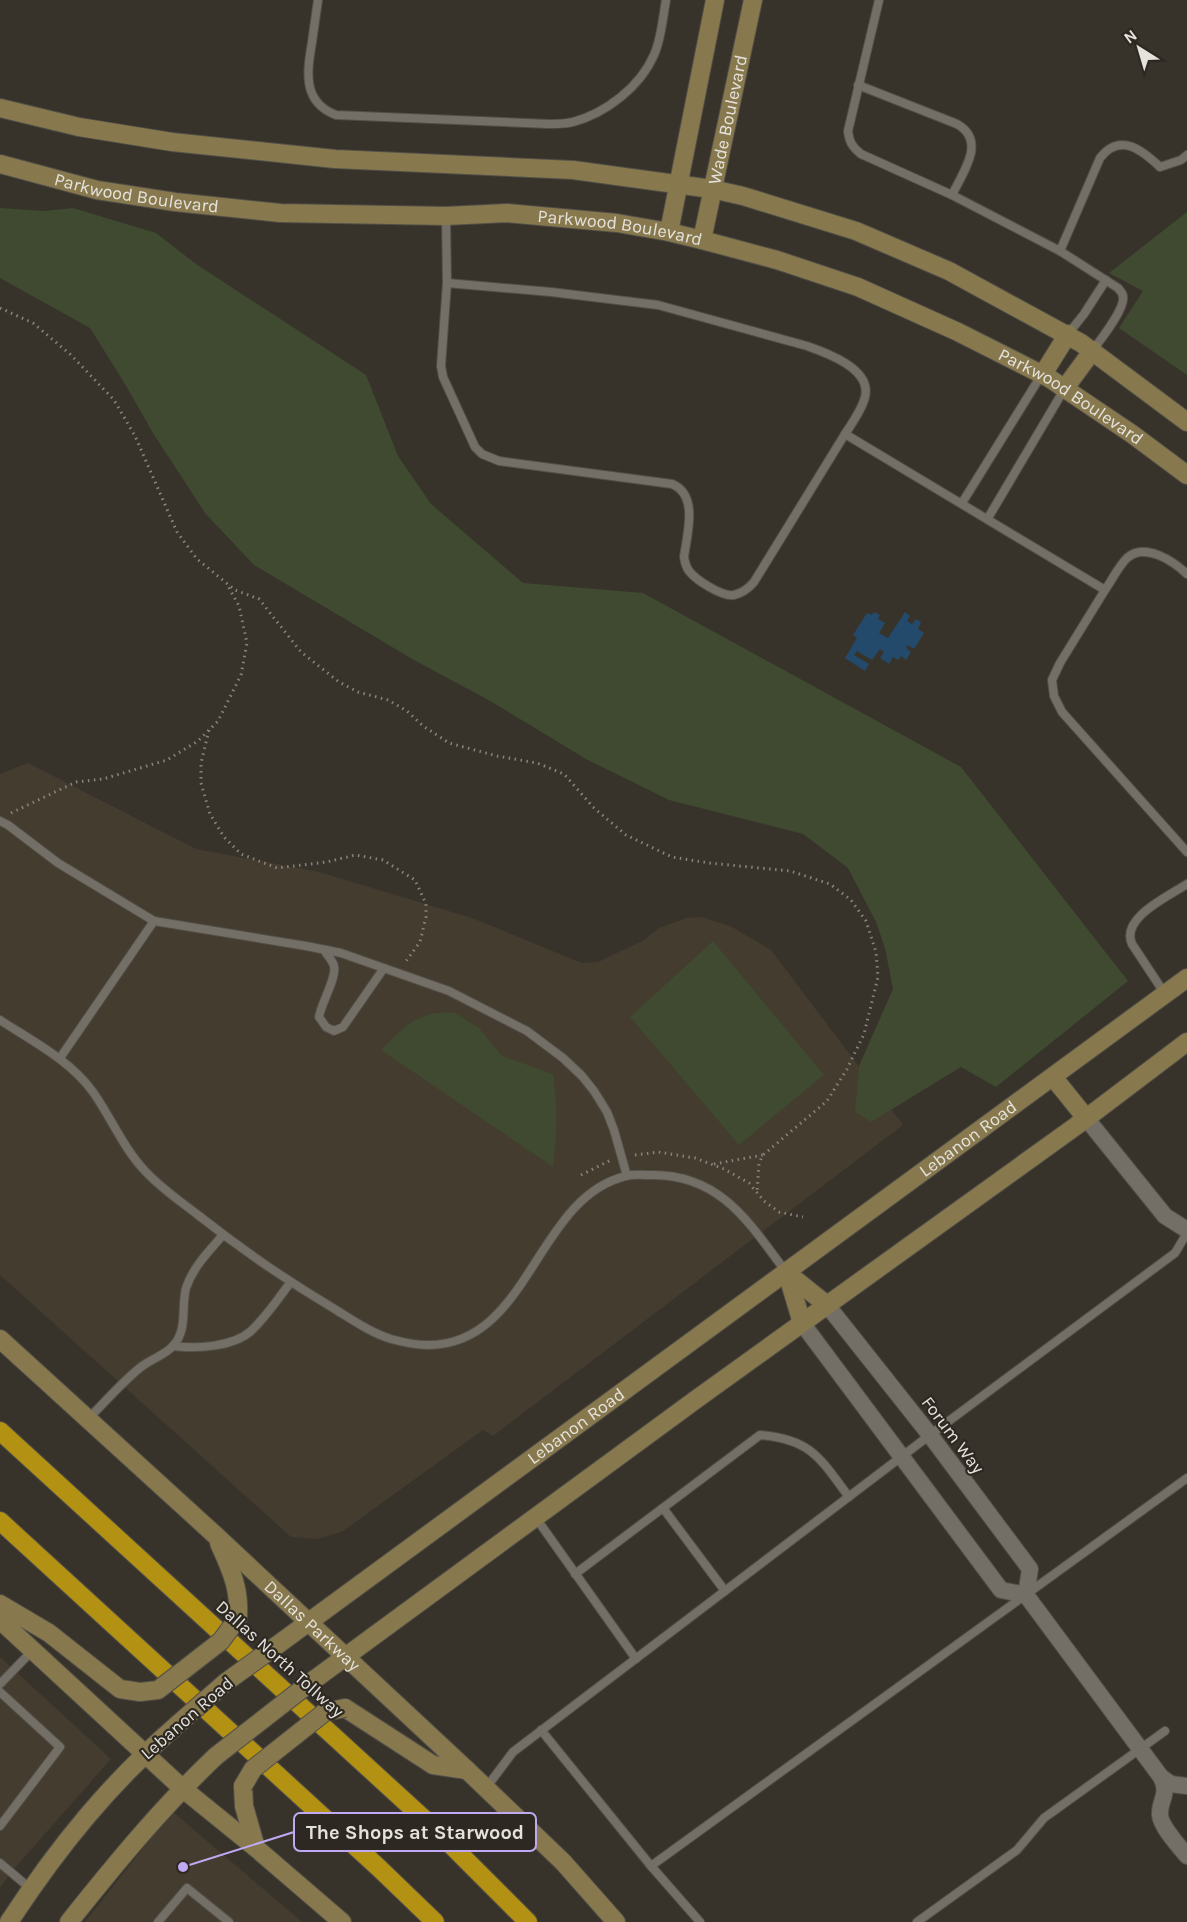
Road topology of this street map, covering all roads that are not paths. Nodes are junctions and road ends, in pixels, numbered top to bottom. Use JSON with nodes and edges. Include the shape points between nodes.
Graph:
{"nodes":[{"id":1,"x":318,"y":0,"type":"edge"},
{"id":2,"x":666,"y":0,"type":"edge"},
{"id":3,"x":715,"y":0,"type":"edge"},
{"id":4,"x":753,"y":0,"type":"edge"},
{"id":5,"x":879,"y":0,"type":"edge"},
{"id":6,"x":858,"y":85,"type":"junction"},
{"id":7,"x":0,"y":108,"type":"edge"},
{"id":8,"x":1187,"y":155,"type":"edge"},
{"id":9,"x":0,"y":164,"type":"edge"},
{"id":10,"x":679,"y":184,"type":"junction"},
{"id":11,"x":712,"y":189,"type":"junction"},
{"id":12,"x":952,"y":195,"type":"junction"},
{"id":13,"x":446,"y":216,"type":"junction"},
{"id":14,"x":669,"y":232,"type":"junction"},
{"id":15,"x":702,"y":240,"type":"junction"},
{"id":16,"x":1060,"y":251,"type":"junction"},
{"id":17,"x":1106,"y":280,"type":"junction"},
{"id":18,"x":447,"y":283,"type":"junction"},
{"id":19,"x":1068,"y":334,"type":"junction"},
{"id":20,"x":1093,"y":350,"type":"junction"},
{"id":21,"x":1042,"y":374,"type":"junction"},
{"id":22,"x":1065,"y":388,"type":"junction"},
{"id":23,"x":1187,"y":422,"type":"edge"},
{"id":24,"x":845,"y":434,"type":"junction"},
{"id":25,"x":1187,"y":475,"type":"edge"},
{"id":26,"x":962,"y":503,"type":"junction"},
{"id":27,"x":987,"y":518,"type":"junction"},
{"id":28,"x":1187,"y":574,"type":"edge"},
{"id":29,"x":1105,"y":590,"type":"junction"},
{"id":30,"x":1,"y":822,"type":"edge"},
{"id":31,"x":1187,"y":852,"type":"edge"},
{"id":32,"x":1187,"y":884,"type":"edge"},
{"id":33,"x":154,"y":921,"type":"junction"},
{"id":34,"x":324,"y":950,"type":"junction"},
{"id":35,"x":384,"y":968,"type":"junction"},
{"id":36,"x":1187,"y":978,"type":"edge"},
{"id":37,"x":1165,"y":994,"type":"junction"},
{"id":38,"x":0,"y":1020,"type":"edge"},
{"id":39,"x":1187,"y":1042,"type":"edge"},
{"id":40,"x":60,"y":1058,"type":"junction"},
{"id":41,"x":1053,"y":1077,"type":"junction"},
{"id":42,"x":1086,"y":1118,"type":"junction"},
{"id":43,"x":627,"y":1176,"type":"junction"},
{"id":44,"x":1187,"y":1232,"type":"edge"},
{"id":45,"x":223,"y":1235,"type":"junction"},
{"id":46,"x":787,"y":1273,"type":"junction"},
{"id":47,"x":290,"y":1282,"type":"junction"},
{"id":48,"x":827,"y":1305,"type":"junction"},
{"id":49,"x":802,"y":1323,"type":"junction"},
{"id":50,"x":0,"y":1339,"type":"edge"},
{"id":51,"x":173,"y":1346,"type":"junction"},
{"id":52,"x":88,"y":1419,"type":"junction"},
{"id":53,"x":0,"y":1431,"type":"edge"},
{"id":54,"x":930,"y":1435,"type":"junction"},
{"id":55,"x":902,"y":1457,"type":"junction"},
{"id":56,"x":1187,"y":1478,"type":"edge"},
{"id":57,"x":849,"y":1497,"type":"junction"},
{"id":58,"x":663,"y":1508,"type":"junction"},
{"id":59,"x":536,"y":1518,"type":"junction"},
{"id":60,"x":0,"y":1521,"type":"edge"},
{"id":61,"x":214,"y":1534,"type":"junction"},
{"id":62,"x":576,"y":1574,"type":"junction"},
{"id":63,"x":725,"y":1592,"type":"junction"},
{"id":64,"x":1026,"y":1595,"type":"junction"},
{"id":65,"x":0,"y":1604,"type":"edge"},
{"id":66,"x":0,"y":1620,"type":"edge"},
{"id":67,"x":309,"y":1622,"type":"junction"},
{"id":68,"x":33,"y":1650,"type":"junction"},
{"id":69,"x":346,"y":1657,"type":"junction"},
{"id":70,"x":636,"y":1659,"type":"junction"},
{"id":71,"x":0,"y":1684,"type":"edge"},
{"id":72,"x":0,"y":1692,"type":"edge"},
{"id":73,"x":541,"y":1730,"type":"junction"},
{"id":74,"x":1165,"y":1731,"type":"dead end"},
{"id":75,"x":1140,"y":1749,"type":"junction"},
{"id":76,"x":145,"y":1753,"type":"junction"},
{"id":77,"x":467,"y":1770,"type":"junction"},
{"id":78,"x":1161,"y":1777,"type":"junction"},
{"id":79,"x":1187,"y":1786,"type":"edge"},
{"id":80,"x":182,"y":1788,"type":"junction"},
{"id":81,"x":486,"y":1788,"type":"junction"},
{"id":82,"x":0,"y":1826,"type":"edge"},
{"id":83,"x":256,"y":1848,"type":"junction"},
{"id":84,"x":1187,"y":1856,"type":"edge"},
{"id":85,"x":0,"y":1863,"type":"edge"},
{"id":86,"x":651,"y":1866,"type":"junction"},
{"id":87,"x":31,"y":1889,"type":"junction"},
{"id":88,"x":9,"y":1922,"type":"edge"},
{"id":89,"x":69,"y":1922,"type":"edge"},
{"id":90,"x":158,"y":1922,"type":"edge"},
{"id":91,"x":229,"y":1922,"type":"edge"},
{"id":92,"x":342,"y":1922,"type":"edge"},
{"id":93,"x":435,"y":1922,"type":"edge"},
{"id":94,"x":528,"y":1922,"type":"edge"},
{"id":95,"x":616,"y":1922,"type":"edge"},
{"id":96,"x":700,"y":1922,"type":"edge"},
{"id":97,"x":917,"y":1922,"type":"edge"}],
"edges":[{"from":1,"to":2,"type":"lane","via":[[307,74],[310,89],[325,111],[336,115],[549,124],[597,113],[640,78],[655,54]]},
{"from":3,"to":10,"type":"main road","name":"Wade Boulevard"},
{"from":4,"to":11,"type":"main road","name":"Wade Boulevard"},
{"from":5,"to":6,"type":"lane"},
{"from":6,"to":12,"type":"lane","via":[[848,130],[853,147]]},
{"from":6,"to":12,"type":"lane","via":[[957,124],[969,133],[972,152]]},
{"from":7,"to":10,"type":"main road","via":[[79,127],[184,143],[335,159],[573,170]]},
{"from":8,"to":16,"type":"lane","via":[[1160,167],[1147,154],[1130,146],[1120,144],[1106,151]]},
{"from":9,"to":13,"type":"main road","name":"Parkwood Boulevard","via":[[97,190],[175,202],[280,213]]},
{"from":10,"to":11,"type":"main road"},
{"from":10,"to":14,"type":"main road","name":"Wade Boulevard"},
{"from":11,"to":15,"type":"main road","name":"Wade Boulevard"},
{"from":11,"to":19,"type":"main road","via":[[856,231],[949,271]]},
{"from":12,"to":16,"type":"lane"},
{"from":13,"to":14,"type":"main road","name":"Parkwood Boulevard","via":[[507,213]]},
{"from":13,"to":18,"type":"lane"},
{"from":14,"to":15,"type":"main road","name":"Parkwood Boulevard"},
{"from":15,"to":21,"type":"main road","name":"Parkwood Boulevard","via":[[858,287]]},
{"from":16,"to":17,"type":"lane"},
{"from":17,"to":19,"type":"lane"},
{"from":17,"to":20,"type":"lane","via":[[1118,288],[1124,299]]},
{"from":18,"to":24,"type":"lane","via":[[658,306],[827,353],[864,379],[865,398]]},
{"from":18,"to":24,"type":"lane","via":[[441,366],[475,447],[499,461],[680,487],[689,507],[686,566],[695,578],[725,595],[744,591],[754,582]]},
{"from":19,"to":20,"type":"main road"},
{"from":19,"to":21,"type":"main road"},
{"from":20,"to":22,"type":"main road"},
{"from":20,"to":23,"type":"main road"},
{"from":21,"to":22,"type":"main road","name":"Parkwood Boulevard"},
{"from":21,"to":26,"type":"lane"},
{"from":22,"to":25,"type":"main road","name":"Parkwood Boulevard"},
{"from":22,"to":27,"type":"lane"},
{"from":24,"to":26,"type":"lane"},
{"from":26,"to":27,"type":"lane"},
{"from":27,"to":29,"type":"lane"},
{"from":28,"to":29,"type":"lane","via":[[1159,556],[1141,552],[1128,557]]},
{"from":29,"to":31,"type":"lane","via":[[1060,663],[1052,680],[1054,696],[1062,712]]},
{"from":30,"to":33,"type":"lane","via":[[58,863]]},
{"from":32,"to":37,"type":"lane","via":[[1142,914],[1130,929],[1132,944]]},
{"from":33,"to":34,"type":"lane"},
{"from":33,"to":40,"type":"lane"},
{"from":34,"to":35,"type":"lane"},
{"from":34,"to":35,"type":"lane","via":[[334,967],[319,1017],[334,1031],[343,1027]]},
{"from":35,"to":43,"type":"lane","via":[[489,1010],[527,1031],[563,1058],[582,1076],[607,1112]]},
{"from":36,"to":37,"type":"main road","name":"Lebanon Road"},
{"from":37,"to":41,"type":"main road","name":"Lebanon Road"},
{"from":38,"to":40,"type":"lane"},
{"from":39,"to":42,"type":"main road"},
{"from":40,"to":45,"type":"lane","via":[[93,1091],[144,1170]]},
{"from":41,"to":42,"type":"main road"},
{"from":41,"to":46,"type":"main road","name":"Lebanon Road"},
{"from":42,"to":44,"type":"street","via":[[1165,1216]]},
{"from":42,"to":48,"type":"main road"},
{"from":43,"to":46,"type":"lane","via":[[680,1179],[719,1195],[748,1221]]},
{"from":43,"to":47,"type":"lane","via":[[598,1188],[571,1211],[495,1318],[462,1338],[428,1345],[390,1339]]},
{"from":44,"to":54,"type":"lane","via":[[1175,1253]]},
{"from":45,"to":47,"type":"lane"},
{"from":45,"to":51,"type":"lane","via":[[191,1276],[185,1291],[184,1319]]},
{"from":46,"to":48,"type":"main road"},
{"from":46,"to":49,"type":"main road"},
{"from":46,"to":67,"type":"main road","name":"Lebanon Road"},
{"from":47,"to":51,"type":"lane","via":[[250,1332],[238,1339],[193,1348]]},
{"from":48,"to":49,"type":"main road"},
{"from":48,"to":54,"type":"street","name":"Forum Way"},
{"from":49,"to":55,"type":"street"},
{"from":49,"to":59,"type":"main road"},
{"from":50,"to":52,"type":"main road","name":"Dallas Parkway"},
{"from":51,"to":52,"type":"lane","via":[[144,1364]]},
{"from":52,"to":61,"type":"main road","name":"Dallas Parkway"},
{"from":53,"to":94,"type":"highway","name":"Dallas North Tollway","via":[[434,1828]]},
{"from":54,"to":55,"type":"lane"},
{"from":54,"to":64,"type":"street","name":"Forum Way","via":[[1030,1569]]},
{"from":55,"to":57,"type":"lane"},
{"from":55,"to":64,"type":"street","via":[[1001,1590]]},
{"from":56,"to":64,"type":"lane"},
{"from":57,"to":58,"type":"lane","via":[[821,1460],[799,1443],[760,1435]]},
{"from":57,"to":63,"type":"lane"},
{"from":58,"to":62,"type":"lane"},
{"from":58,"to":63,"type":"lane"},
{"from":59,"to":62,"type":"lane"},
{"from":59,"to":69,"type":"main road"},
{"from":60,"to":93,"type":"highway"},
{"from":61,"to":65,"type":"main road","bridge":true,"via":[[236,1585],[238,1618],[221,1641],[158,1689],[120,1689],[50,1633]]},
{"from":61,"to":67,"type":"main road","name":"Dallas Parkway"},
{"from":62,"to":70,"type":"lane"},
{"from":63,"to":70,"type":"lane"},
{"from":64,"to":75,"type":"street"},
{"from":64,"to":86,"type":"lane"},
{"from":66,"to":68,"type":"main road"},
{"from":67,"to":69,"type":"main road","name":"Dallas Parkway"},
{"from":67,"to":76,"type":"main road","name":"Lebanon Road","bridge":true,"via":[[226,1682]]},
{"from":68,"to":71,"type":"lane"},
{"from":68,"to":76,"type":"main road"},
{"from":69,"to":77,"type":"main road","name":"Dallas Parkway"},
{"from":69,"to":80,"type":"main road","bridge":true,"via":[[216,1756]]},
{"from":70,"to":73,"type":"lane"},
{"from":72,"to":82,"type":"lane","via":[[60,1747]]},
{"from":73,"to":81,"type":"lane","via":[[513,1752]]},
{"from":73,"to":86,"type":"lane"},
{"from":74,"to":75,"type":"lane"},
{"from":75,"to":78,"type":"street"},
{"from":75,"to":97,"type":"lane","via":[[1044,1818],[1017,1850]]},
{"from":76,"to":80,"type":"main road"},
{"from":76,"to":87,"type":"main road","name":"Lebanon Road","via":[[89,1813]]},
{"from":77,"to":81,"type":"main road","name":"Dallas Parkway"},
{"from":77,"to":83,"type":"main road","bridge":true,"via":[[433,1765],[345,1708],[325,1712],[253,1770],[243,1786],[244,1806]]},
{"from":78,"to":79,"type":"street","via":[[1173,1785]]},
{"from":78,"to":84,"type":"street","via":[[1165,1789],[1161,1819]]},
{"from":80,"to":83,"type":"main road"},
{"from":80,"to":89,"type":"main road"},
{"from":81,"to":95,"type":"main road","name":"Dallas Parkway","via":[[563,1862]]},
{"from":83,"to":92,"type":"main road"},
{"from":85,"to":87,"type":"lane"},
{"from":86,"to":96,"type":"lane"},
{"from":87,"to":88,"type":"main road","name":"Lebanon Road"},
{"from":90,"to":91,"type":"lane","via":[[187,1888]]}]}
